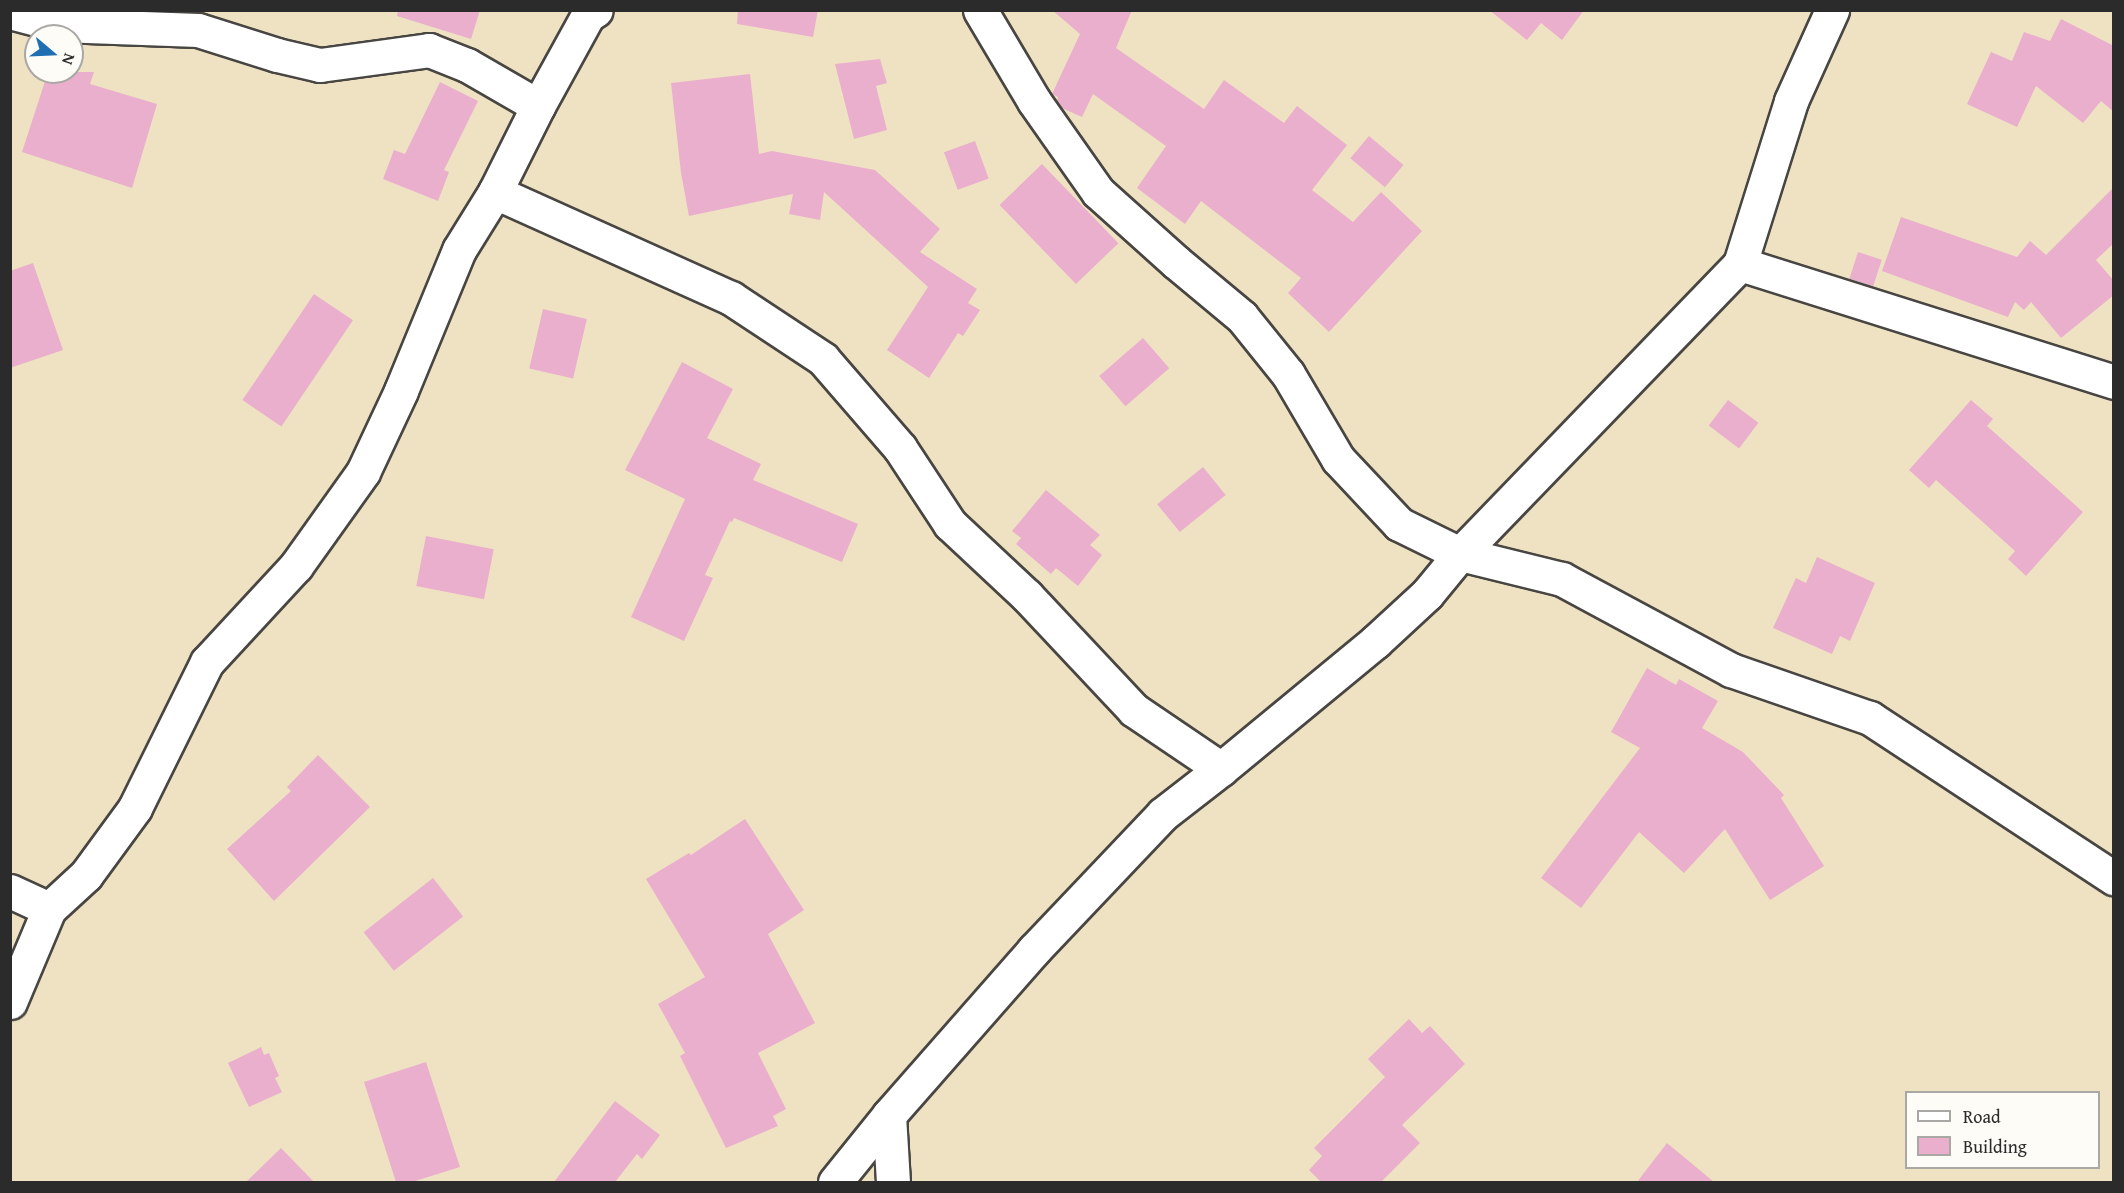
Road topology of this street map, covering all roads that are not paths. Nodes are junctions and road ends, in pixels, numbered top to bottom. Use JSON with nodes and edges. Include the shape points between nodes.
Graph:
{"nodes":[{"id":1,"x":596,"y":10,"type":"edge"},
{"id":2,"x":980,"y":10,"type":"edge"},
{"id":3,"x":1832,"y":10,"type":"edge"},
{"id":4,"x":10,"y":12,"type":"edge"},
{"id":5,"x":538,"y":106,"type":"junction"},
{"id":6,"x":495,"y":192,"type":"junction"},
{"id":7,"x":1740,"y":264,"type":"junction"},
{"id":8,"x":2114,"y":382,"type":"edge"},
{"id":9,"x":1460,"y":554,"type":"junction"},
{"id":10,"x":1221,"y":769,"type":"junction"},
{"id":11,"x":2114,"y":878,"type":"edge"},
{"id":12,"x":10,"y":891,"type":"edge"},
{"id":13,"x":49,"y":909,"type":"junction"},
{"id":14,"x":10,"y":1002,"type":"edge"},
{"id":15,"x":889,"y":1115,"type":"junction"},
{"id":16,"x":835,"y":1182,"type":"edge"},
{"id":17,"x":893,"y":1182,"type":"edge"}],
"edges":[{"from":1,"to":5,"type":"street","via":[[588,15]]},
{"from":2,"to":9,"type":"street","via":[[1034,101],[1098,192],[1242,317],[1288,374],[1338,459],[1399,524]]},
{"from":3,"to":7,"type":"street","via":[[1791,100]]},
{"from":4,"to":5,"type":"street","via":[[59,25],[198,30],[320,65],[429,50],[467,66]]},
{"from":5,"to":6,"type":"street"},
{"from":6,"to":10,"type":"street","via":[[731,298],[823,358],[900,448],[950,524],[1027,596],[1134,710]]},
{"from":6,"to":13,"type":"street","via":[[459,250],[363,472],[296,566],[207,662],[135,808],[86,875]]},
{"from":7,"to":8,"type":"street"},
{"from":7,"to":9,"type":"street"},
{"from":9,"to":10,"type":"street","via":[[1427,594],[1375,642]]},
{"from":9,"to":11,"type":"street","via":[[1562,579],[1731,670],[1870,718]]},
{"from":10,"to":15,"type":"street","via":[[1155,822],[1034,950]]},
{"from":12,"to":13,"type":"street"},
{"from":13,"to":14,"type":"street"},
{"from":15,"to":16,"type":"street"},
{"from":15,"to":17,"type":"street"}]}
